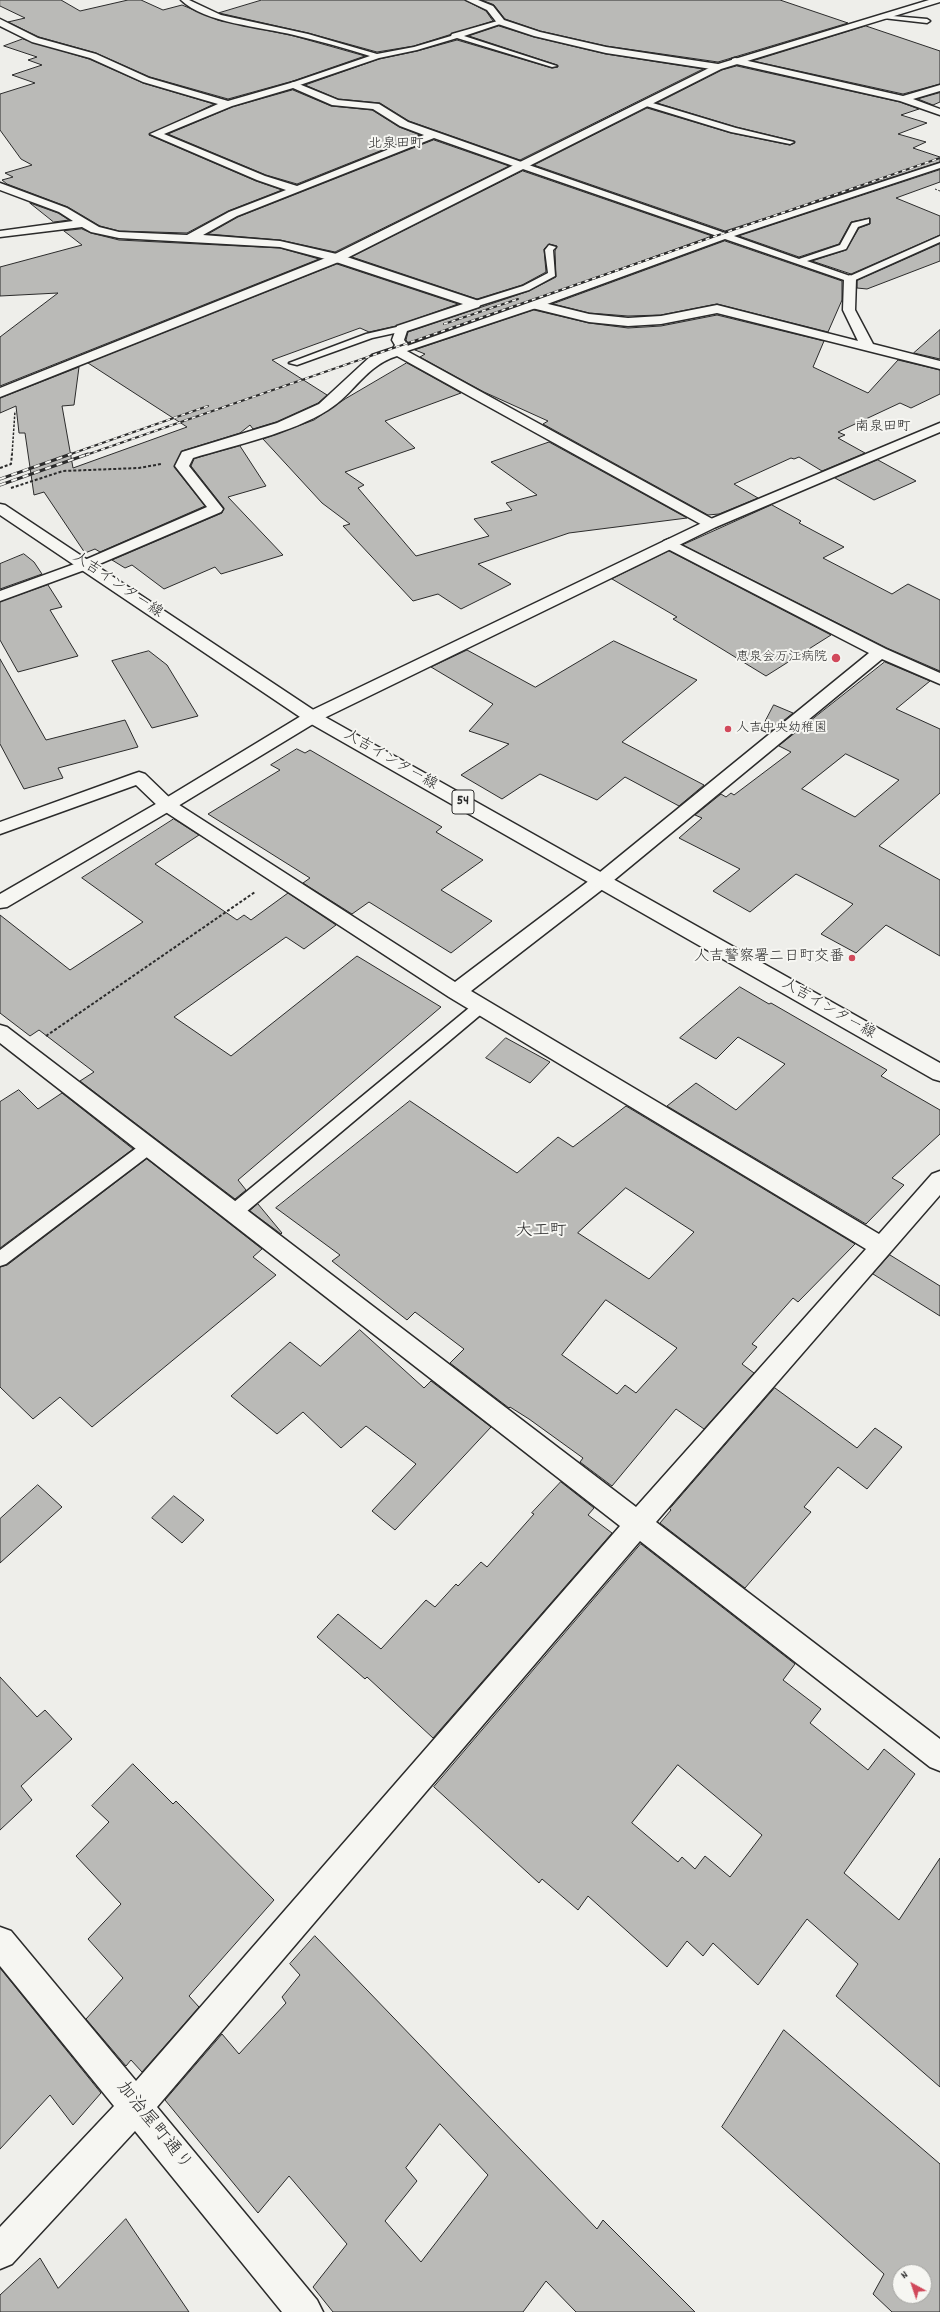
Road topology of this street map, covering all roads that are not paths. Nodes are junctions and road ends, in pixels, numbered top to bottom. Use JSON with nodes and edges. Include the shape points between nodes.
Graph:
{"nodes":[{"id":1,"x":184,"y":0,"type":"edge"},
{"id":2,"x":470,"y":0,"type":"edge"},
{"id":3,"x":938,"y":0,"type":"edge"},
{"id":4,"x":884,"y":16,"type":"junction"},
{"id":5,"x":927,"y":21,"type":"dead end"},
{"id":6,"x":0,"y":22,"type":"edge"},
{"id":7,"x":502,"y":22,"type":"junction"},
{"id":8,"x":454,"y":35,"type":"junction"},
{"id":9,"x":377,"y":56,"type":"junction"},
{"id":10,"x":735,"y":61,"type":"junction"},
{"id":11,"x":554,"y":66,"type":"dead end"},
{"id":12,"x":718,"y":67,"type":"junction"},
{"id":13,"x":294,"y":85,"type":"junction"},
{"id":14,"x":940,"y":88,"type":"edge"},
{"id":15,"x":903,"y":99,"type":"junction"},
{"id":16,"x":228,"y":104,"type":"junction"},
{"id":17,"x":646,"y":104,"type":"junction"},
{"id":18,"x":940,"y":112,"type":"edge"},
{"id":19,"x":432,"y":135,"type":"junction"},
{"id":20,"x":790,"y":142,"type":"dead end"},
{"id":21,"x":940,"y":165,"type":"edge"},
{"id":22,"x":523,"y":166,"type":"junction"},
{"id":23,"x":0,"y":186,"type":"edge"},
{"id":24,"x":297,"y":190,"type":"junction"},
{"id":25,"x":866,"y":221,"type":"dead end"},
{"id":26,"x":84,"y":223,"type":"junction"},
{"id":27,"x":0,"y":234,"type":"edge"},
{"id":28,"x":728,"y":236,"type":"junction"},
{"id":29,"x":189,"y":238,"type":"junction"},
{"id":30,"x":940,"y":239,"type":"edge"},
{"id":31,"x":552,"y":247,"type":"dead end"},
{"id":32,"x":337,"y":258,"type":"junction"},
{"id":33,"x":800,"y":261,"type":"junction"},
{"id":34,"x":850,"y":279,"type":"junction"},
{"id":35,"x":475,"y":304,"type":"junction"},
{"id":36,"x":536,"y":305,"type":"junction"},
{"id":37,"x":400,"y":329,"type":"junction"},
{"id":38,"x":868,"y":345,"type":"junction"},
{"id":39,"x":398,"y":351,"type":"junction"},
{"id":40,"x":294,"y":363,"type":"dead end"},
{"id":41,"x":940,"y":365,"type":"edge"},
{"id":42,"x":0,"y":393,"type":"edge"},
{"id":43,"x":940,"y":427,"type":"edge"},
{"id":44,"x":0,"y":508,"type":"edge"},
{"id":45,"x":711,"y":524,"type":"junction"},
{"id":46,"x":669,"y":544,"type":"junction"},
{"id":47,"x":85,"y":565,"type":"junction"},
{"id":48,"x":0,"y":596,"type":"edge"},
{"id":49,"x":880,"y":652,"type":"junction"},
{"id":50,"x":940,"y":680,"type":"edge"},
{"id":51,"x":312,"y":717,"type":"junction"},
{"id":52,"x":167,"y":805,"type":"junction"},
{"id":53,"x":0,"y":828,"type":"edge"},
{"id":54,"x":601,"y":881,"type":"junction"},
{"id":55,"x":0,"y":902,"type":"edge"},
{"id":56,"x":456,"y":992,"type":"junction"},
{"id":57,"x":480,"y":1007,"type":"junction"},
{"id":58,"x":0,"y":1032,"type":"edge"},
{"id":59,"x":940,"y":1073,"type":"edge"},
{"id":60,"x":149,"y":1147,"type":"junction"},
{"id":61,"x":940,"y":1180,"type":"edge"},
{"id":62,"x":234,"y":1212,"type":"junction"},
{"id":63,"x":880,"y":1246,"type":"junction"},
{"id":64,"x":0,"y":1259,"type":"edge"},
{"id":65,"x":638,"y":1524,"type":"junction"},
{"id":66,"x":940,"y":1757,"type":"edge"},
{"id":67,"x":0,"y":1942,"type":"edge"},
{"id":68,"x":136,"y":2106,"type":"junction"},
{"id":69,"x":0,"y":2252,"type":"edge"},
{"id":70,"x":305,"y":2312,"type":"edge"}],
"edges":[{"from":1,"to":9,"type":"lane","via":[[197,10],[318,38]]},
{"from":2,"to":7,"type":"street","via":[[490,8]]},
{"from":3,"to":4,"type":"street"},
{"from":4,"to":5,"type":"lane"},
{"from":4,"to":10,"type":"street"},
{"from":6,"to":16,"type":"street","via":[[35,40],[93,56],[146,80]]},
{"from":7,"to":8,"type":"lane"},
{"from":7,"to":12,"type":"street","via":[[537,34],[606,50]]},
{"from":8,"to":9,"type":"lane","via":[[415,48]]},
{"from":8,"to":11,"type":"lane"},
{"from":9,"to":13,"type":"lane"},
{"from":10,"to":12,"type":"street"},
{"from":10,"to":15,"type":"street"},
{"from":12,"to":17,"type":"street"},
{"from":13,"to":16,"type":"street"},
{"from":13,"to":19,"type":"street","via":[[336,103],[375,106],[404,124]]},
{"from":14,"to":15,"type":"street"},
{"from":15,"to":18,"type":"street"},
{"from":16,"to":24,"type":"street","via":[[155,134],[261,178]]},
{"from":17,"to":20,"type":"lane","via":[[734,130]]},
{"from":17,"to":22,"type":"street"},
{"from":19,"to":22,"type":"street"},
{"from":19,"to":24,"type":"street"},
{"from":21,"to":28,"type":"lane"},
{"from":22,"to":28,"type":"lane"},
{"from":22,"to":32,"type":"street"},
{"from":23,"to":26,"type":"street","via":[[63,210]]},
{"from":24,"to":29,"type":"street","via":[[233,214]]},
{"from":25,"to":33,"type":"lane","via":[[855,225],[843,247]]},
{"from":26,"to":27,"type":"street"},
{"from":26,"to":29,"type":"street","via":[[95,230],[119,235]]},
{"from":28,"to":33,"type":"lane"},
{"from":28,"to":36,"type":"lane"},
{"from":29,"to":32,"type":"street","via":[[280,244]]},
{"from":30,"to":34,"type":"lane"},
{"from":31,"to":35,"type":"lane","via":[[549,250],[552,274],[527,287]]},
{"from":32,"to":35,"type":"street"},
{"from":32,"to":42,"type":"street"},
{"from":33,"to":34,"type":"lane"},
{"from":34,"to":38,"type":"street","via":[[849,310]]},
{"from":35,"to":37,"type":"street"},
{"from":36,"to":38,"type":"street","via":[[589,318],[628,322],[661,320],[717,309],[804,332]]},
{"from":36,"to":39,"type":"lane"},
{"from":37,"to":39,"type":"street","via":[[398,340],[402,344]]},
{"from":37,"to":40,"type":"lane","via":[[369,336]]},
{"from":38,"to":41,"type":"street"},
{"from":39,"to":45,"type":"street"},
{"from":39,"to":47,"type":"street","via":[[377,358],[324,407],[282,426],[188,455],[182,466],[216,509]]},
{"from":43,"to":45,"type":"street"},
{"from":44,"to":47,"type":"street","name":"人吉インター線","number":"54"},
{"from":45,"to":46,"type":"street"},
{"from":46,"to":49,"type":"street"},
{"from":46,"to":51,"type":"street"},
{"from":47,"to":48,"type":"street"},
{"from":47,"to":51,"type":"street","name":"人吉インター線","number":"54"},
{"from":49,"to":50,"type":"street"},
{"from":49,"to":54,"type":"street"},
{"from":51,"to":52,"type":"street"},
{"from":51,"to":54,"type":"street","name":"人吉インター線","number":"54"},
{"from":52,"to":53,"type":"street","via":[[138,778]]},
{"from":52,"to":55,"type":"street"},
{"from":52,"to":56,"type":"street"},
{"from":54,"to":56,"type":"street"},
{"from":54,"to":59,"type":"street","name":"人吉インター線","number":"54"},
{"from":56,"to":57,"type":"street"},
{"from":57,"to":62,"type":"lane"},
{"from":57,"to":63,"type":"street"},
{"from":58,"to":60,"type":"street"},
{"from":60,"to":62,"type":"street"},
{"from":60,"to":64,"type":"lane"},
{"from":61,"to":63,"type":"street"},
{"from":62,"to":65,"type":"street"},
{"from":63,"to":65,"type":"street"},
{"from":65,"to":66,"type":"street"},
{"from":65,"to":68,"type":"street"},
{"from":67,"to":68,"type":"street","name":"加治屋町通り"},
{"from":68,"to":69,"type":"street"},
{"from":68,"to":70,"type":"street","name":"加治屋町通り"}]}
